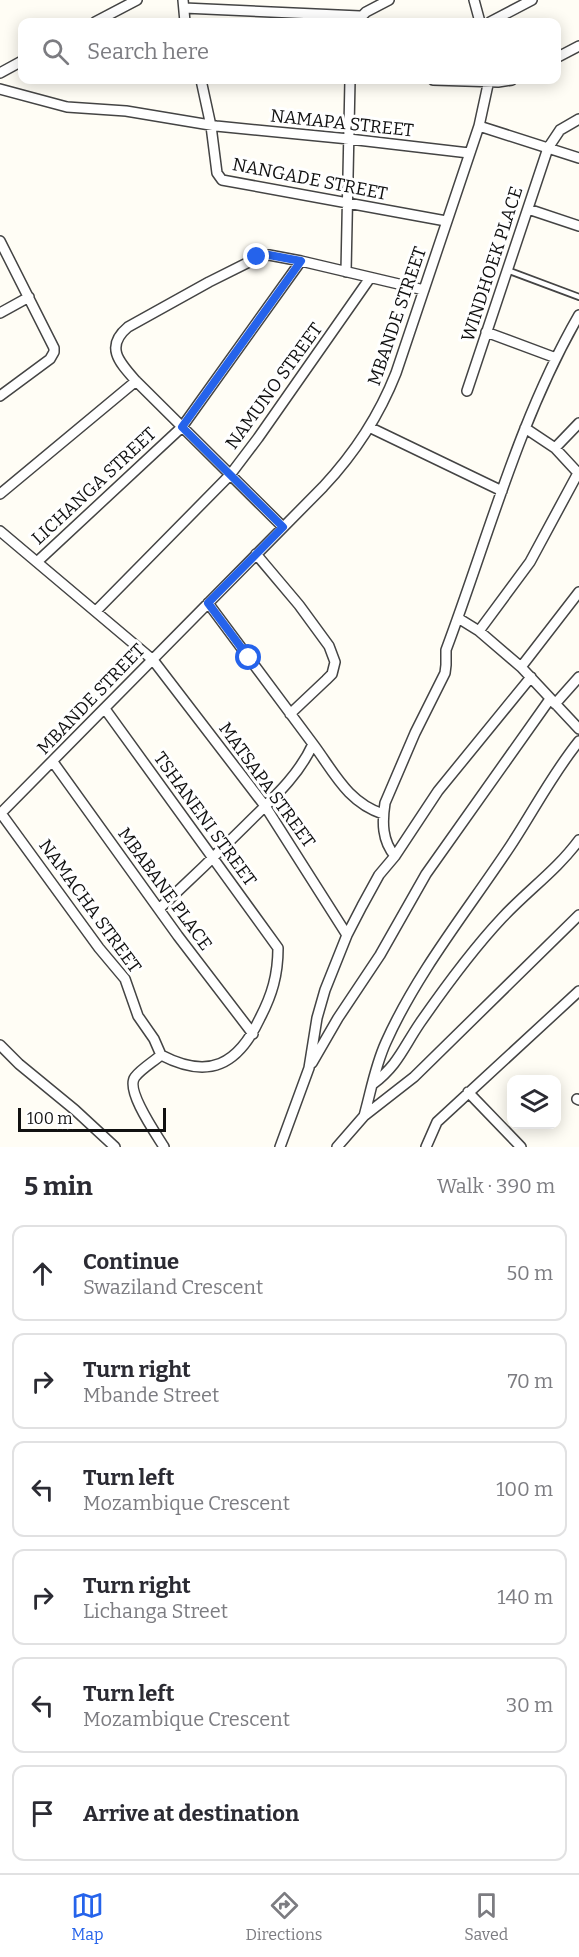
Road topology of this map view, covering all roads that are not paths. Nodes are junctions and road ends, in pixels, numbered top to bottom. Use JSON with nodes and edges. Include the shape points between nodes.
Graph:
{"nodes":[{"id":1,"x":137,"y":0,"type":"edge"},
{"id":2,"x":389,"y":0,"type":"edge"},
{"id":3,"x":474,"y":0,"type":"edge"},
{"id":4,"x":532,"y":0,"type":"edge"},
{"id":5,"x":184,"y":4,"type":"edge"},
{"id":6,"x":103,"y":18,"type":"edge"},
{"id":7,"x":336,"y":18,"type":"edge"},
{"id":8,"x":361,"y":18,"type":"edge"},
{"id":9,"x":479,"y":18,"type":"edge"},
{"id":10,"x":498,"y":18,"type":"edge"},
{"id":11,"x":579,"y":46,"type":"edge"},
{"id":12,"x":561,"y":55,"type":"edge"},
{"id":13,"x":18,"y":63,"type":"edge"},
{"id":14,"x":0,"y":73,"type":"edge"},
{"id":15,"x":202,"y":84,"type":"edge"},
{"id":16,"x":350,"y":84,"type":"edge"},
{"id":17,"x":488,"y":84,"type":"edge"},
{"id":18,"x":0,"y":89,"type":"edge"},
{"id":19,"x":579,"y":119,"type":"edge"},
{"id":20,"x":211,"y":126,"type":"junction"},
{"id":21,"x":479,"y":126,"type":"junction"},
{"id":22,"x":349,"y":139,"type":"junction"},
{"id":23,"x":548,"y":148,"type":"junction"},
{"id":24,"x":469,"y":153,"type":"junction"},
{"id":25,"x":579,"y":158,"type":"edge"},
{"id":26,"x":348,"y":203,"type":"junction"},
{"id":27,"x":528,"y":209,"type":"junction"},
{"id":28,"x":446,"y":221,"type":"junction"},
{"id":29,"x":579,"y":226,"type":"edge"},
{"id":30,"x":0,"y":242,"type":"edge"},
{"id":31,"x":301,"y":261,"type":"junction"},
{"id":32,"x":507,"y":270,"type":"junction"},
{"id":33,"x":346,"y":272,"type":"junction"},
{"id":34,"x":370,"y":278,"type":"junction"},
{"id":35,"x":424,"y":290,"type":"junction"},
{"id":36,"x":29,"y":297,"type":"junction"},
{"id":37,"x":579,"y":297,"type":"edge"},
{"id":38,"x":0,"y":313,"type":"edge"},
{"id":39,"x":579,"y":315,"type":"edge"},
{"id":40,"x":486,"y":332,"type":"junction"},
{"id":41,"x":556,"y":358,"type":"junction"},
{"id":42,"x":136,"y":381,"type":"junction"},
{"id":43,"x":467,"y":391,"type":"dead end"},
{"id":44,"x":0,"y":396,"type":"edge"},
{"id":45,"x":579,"y":423,"type":"edge"},
{"id":46,"x":182,"y":427,"type":"junction"},
{"id":47,"x":369,"y":428,"type":"junction"},
{"id":48,"x":525,"y":428,"type":"junction"},
{"id":49,"x":555,"y":448,"type":"junction"},
{"id":50,"x":579,"y":457,"type":"edge"},
{"id":51,"x":571,"y":464,"type":"junction"},
{"id":52,"x":579,"y":474,"type":"edge"},
{"id":53,"x":230,"y":475,"type":"junction"},
{"id":54,"x":502,"y":491,"type":"junction"},
{"id":55,"x":0,"y":494,"type":"edge"},
{"id":56,"x":283,"y":527,"type":"junction"},
{"id":57,"x":0,"y":531,"type":"edge"},
{"id":58,"x":256,"y":554,"type":"junction"},
{"id":59,"x":38,"y":561,"type":"junction"},
{"id":60,"x":579,"y":592,"type":"edge"},
{"id":61,"x":208,"y":603,"type":"junction"},
{"id":62,"x":96,"y":611,"type":"junction"},
{"id":63,"x":458,"y":618,"type":"junction"},
{"id":64,"x":478,"y":630,"type":"junction"},
{"id":65,"x":153,"y":660,"type":"junction"},
{"id":66,"x":521,"y":667,"type":"junction"},
{"id":67,"x":531,"y":677,"type":"junction"},
{"id":68,"x":579,"y":677,"type":"edge"},
{"id":69,"x":552,"y":702,"type":"junction"},
{"id":70,"x":105,"y":709,"type":"junction"},
{"id":71,"x":290,"y":714,"type":"junction"},
{"id":72,"x":579,"y":729,"type":"edge"},
{"id":73,"x":579,"y":741,"type":"edge"},
{"id":74,"x":312,"y":744,"type":"junction"},
{"id":75,"x":53,"y":762,"type":"junction"},
{"id":76,"x":266,"y":806,"type":"junction"},
{"id":77,"x":0,"y":813,"type":"edge"},
{"id":78,"x":383,"y":814,"type":"junction"},
{"id":79,"x":579,"y":840,"type":"edge"},
{"id":80,"x":395,"y":856,"type":"junction"},
{"id":81,"x":213,"y":858,"type":"junction"},
{"id":82,"x":160,"y":908,"type":"junction"},
{"id":83,"x":579,"y":915,"type":"edge"},
{"id":84,"x":347,"y":935,"type":"junction"},
{"id":85,"x":579,"y":991,"type":"edge"},
{"id":86,"x":253,"y":1034,"type":"junction"},
{"id":87,"x":0,"y":1045,"type":"edge"},
{"id":88,"x":161,"y":1055,"type":"junction"},
{"id":89,"x":309,"y":1068,"type":"junction"},
{"id":90,"x":373,"y":1084,"type":"junction"},
{"id":91,"x":468,"y":1092,"type":"junction"},
{"id":92,"x":364,"y":1116,"type":"junction"},
{"id":93,"x":114,"y":1147,"type":"edge"},
{"id":94,"x":164,"y":1147,"type":"edge"},
{"id":95,"x":280,"y":1147,"type":"edge"},
{"id":96,"x":337,"y":1147,"type":"edge"},
{"id":97,"x":426,"y":1147,"type":"edge"},
{"id":98,"x":521,"y":1147,"type":"edge"}],
"edges":[{"from":1,"to":6,"type":"street"},
{"from":2,"to":8,"type":"street"},
{"from":3,"to":9,"type":"street"},
{"from":4,"to":10,"type":"street"},
{"from":5,"to":7,"type":"street"},
{"from":11,"to":12,"type":"street"},
{"from":13,"to":14,"type":"street"},
{"from":15,"to":20,"type":"street"},
{"from":16,"to":22,"type":"street"},
{"from":17,"to":21,"type":"street","name":"MBANDE STREET"},
{"from":18,"to":20,"type":"street","name":"NAMAPA STREET","via":[[68,107],[126,111]]},
{"from":19,"to":23,"type":"street","via":[[560,130]]},
{"from":20,"to":22,"type":"street","name":"NAMAPA STREET"},
{"from":20,"to":26,"type":"street","name":"NANGADE STREET","via":[[217,172],[222,180]]},
{"from":21,"to":23,"type":"street"},
{"from":21,"to":24,"type":"street","name":"MBANDE STREET"},
{"from":22,"to":24,"type":"street","name":"NAMAPA STREET"},
{"from":22,"to":26,"type":"street"},
{"from":23,"to":25,"type":"street"},
{"from":23,"to":27,"type":"street","name":"WINDHOEK PLACE"},
{"from":24,"to":28,"type":"street","name":"MBANDE STREET"},
{"from":26,"to":28,"type":"street","name":"NANGADE STREET"},
{"from":26,"to":33,"type":"street"},
{"from":27,"to":29,"type":"street"},
{"from":27,"to":32,"type":"street","name":"WINDHOEK PLACE"},
{"from":28,"to":35,"type":"street","name":"MBANDE STREET"},
{"from":30,"to":36,"type":"street"},
{"from":31,"to":33,"type":"street"},
{"from":31,"to":42,"type":"street","via":[[261,256],[128,327],[117,342],[117,355]]},
{"from":31,"to":46,"type":"street","name":"LICHANGA STREET"},
{"from":32,"to":37,"type":"lane"},
{"from":32,"to":40,"type":"street","name":"WINDHOEK PLACE"},
{"from":33,"to":34,"type":"street"},
{"from":34,"to":35,"type":"street"},
{"from":34,"to":53,"type":"street","name":"NAMUNO STREET"},
{"from":35,"to":47,"type":"street","name":"MBANDE STREET","via":[[396,374]]},
{"from":36,"to":38,"type":"street"},
{"from":36,"to":44,"type":"street","via":[[54,352]]},
{"from":39,"to":41,"type":"street"},
{"from":40,"to":41,"type":"street"},
{"from":40,"to":43,"type":"street","name":"WINDHOEK PLACE"},
{"from":41,"to":48,"type":"street"},
{"from":42,"to":46,"type":"street"},
{"from":42,"to":55,"type":"street"},
{"from":45,"to":49,"type":"street"},
{"from":46,"to":53,"type":"street"},
{"from":46,"to":59,"type":"street","name":"LICHANGA STREET"},
{"from":47,"to":54,"type":"street"},
{"from":47,"to":56,"type":"street","name":"MBANDE STREET","via":[[337,473]]},
{"from":48,"to":49,"type":"street"},
{"from":48,"to":54,"type":"street"},
{"from":49,"to":51,"type":"street"},
{"from":50,"to":51,"type":"street"},
{"from":51,"to":52,"type":"street"},
{"from":52,"to":64,"type":"street","via":[[530,562]]},
{"from":53,"to":56,"type":"street"},
{"from":53,"to":62,"type":"street","name":"NAMUNO STREET"},
{"from":54,"to":63,"type":"street"},
{"from":56,"to":58,"type":"street","name":"MBANDE STREET"},
{"from":57,"to":59,"type":"street","name":"MATSAPA STREET"},
{"from":58,"to":61,"type":"street","name":"MBANDE STREET"},
{"from":58,"to":71,"type":"street","via":[[329,645],[335,662],[332,674]]},
{"from":59,"to":62,"type":"street","name":"MATSAPA STREET"},
{"from":60,"to":66,"type":"street"},
{"from":61,"to":65,"type":"street","name":"MBANDE STREET"},
{"from":61,"to":71,"type":"street"},
{"from":62,"to":65,"type":"street","name":"MATSAPA STREET"},
{"from":63,"to":64,"type":"street"},
{"from":63,"to":78,"type":"street","via":[[446,650],[445,673],[390,790]]},
{"from":64,"to":66,"type":"street"},
{"from":65,"to":70,"type":"street","name":"MBANDE STREET"},
{"from":65,"to":76,"type":"street","name":"MATSAPA STREET"},
{"from":66,"to":67,"type":"street"},
{"from":67,"to":69,"type":"street"},
{"from":67,"to":80,"type":"street","via":[[438,791]]},
{"from":68,"to":69,"type":"street"},
{"from":69,"to":72,"type":"street"},
{"from":69,"to":89,"type":"street","via":[[426,874]]},
{"from":70,"to":75,"type":"street","name":"MBANDE STREET"},
{"from":70,"to":81,"type":"street","name":"TSHANENI STREET"},
{"from":71,"to":74,"type":"street"},
{"from":73,"to":90,"type":"street","via":[[420,977],[386,1041]]},
{"from":74,"to":76,"type":"street","via":[[294,776]]},
{"from":74,"to":78,"type":"street","via":[[348,793]]},
{"from":75,"to":77,"type":"street","name":"MBANDE STREET"},
{"from":75,"to":82,"type":"street","name":"MBABANE PLACE"},
{"from":76,"to":81,"type":"street"},
{"from":76,"to":84,"type":"street","name":"MATSAPA STREET"},
{"from":77,"to":88,"type":"street","name":"NAMACHA STREET","via":[[125,979],[138,1016]]},
{"from":78,"to":80,"type":"street","via":[[386,845]]},
{"from":79,"to":90,"type":"street","via":[[502,917],[418,1026],[389,1072]]},
{"from":80,"to":84,"type":"street","via":[[379,875]]},
{"from":81,"to":82,"type":"street"},
{"from":81,"to":86,"type":"street","name":"TSHANENI STREET","via":[[278,948],[273,991]]},
{"from":82,"to":86,"type":"street","name":"MBABANE PLACE"},
{"from":83,"to":92,"type":"street","via":[[414,1077]]},
{"from":84,"to":89,"type":"street","via":[[316,1018]]},
{"from":85,"to":91,"type":"street"},
{"from":86,"to":88,"type":"street","via":[[237,1054],[215,1065],[197,1067]]},
{"from":87,"to":93,"type":"street"},
{"from":88,"to":94,"type":"street","via":[[135,1078],[133,1086]]},
{"from":89,"to":95,"type":"street"},
{"from":90,"to":92,"type":"street"},
{"from":91,"to":97,"type":"street","via":[[437,1122]]},
{"from":91,"to":98,"type":"street"},
{"from":92,"to":96,"type":"street"}]}
